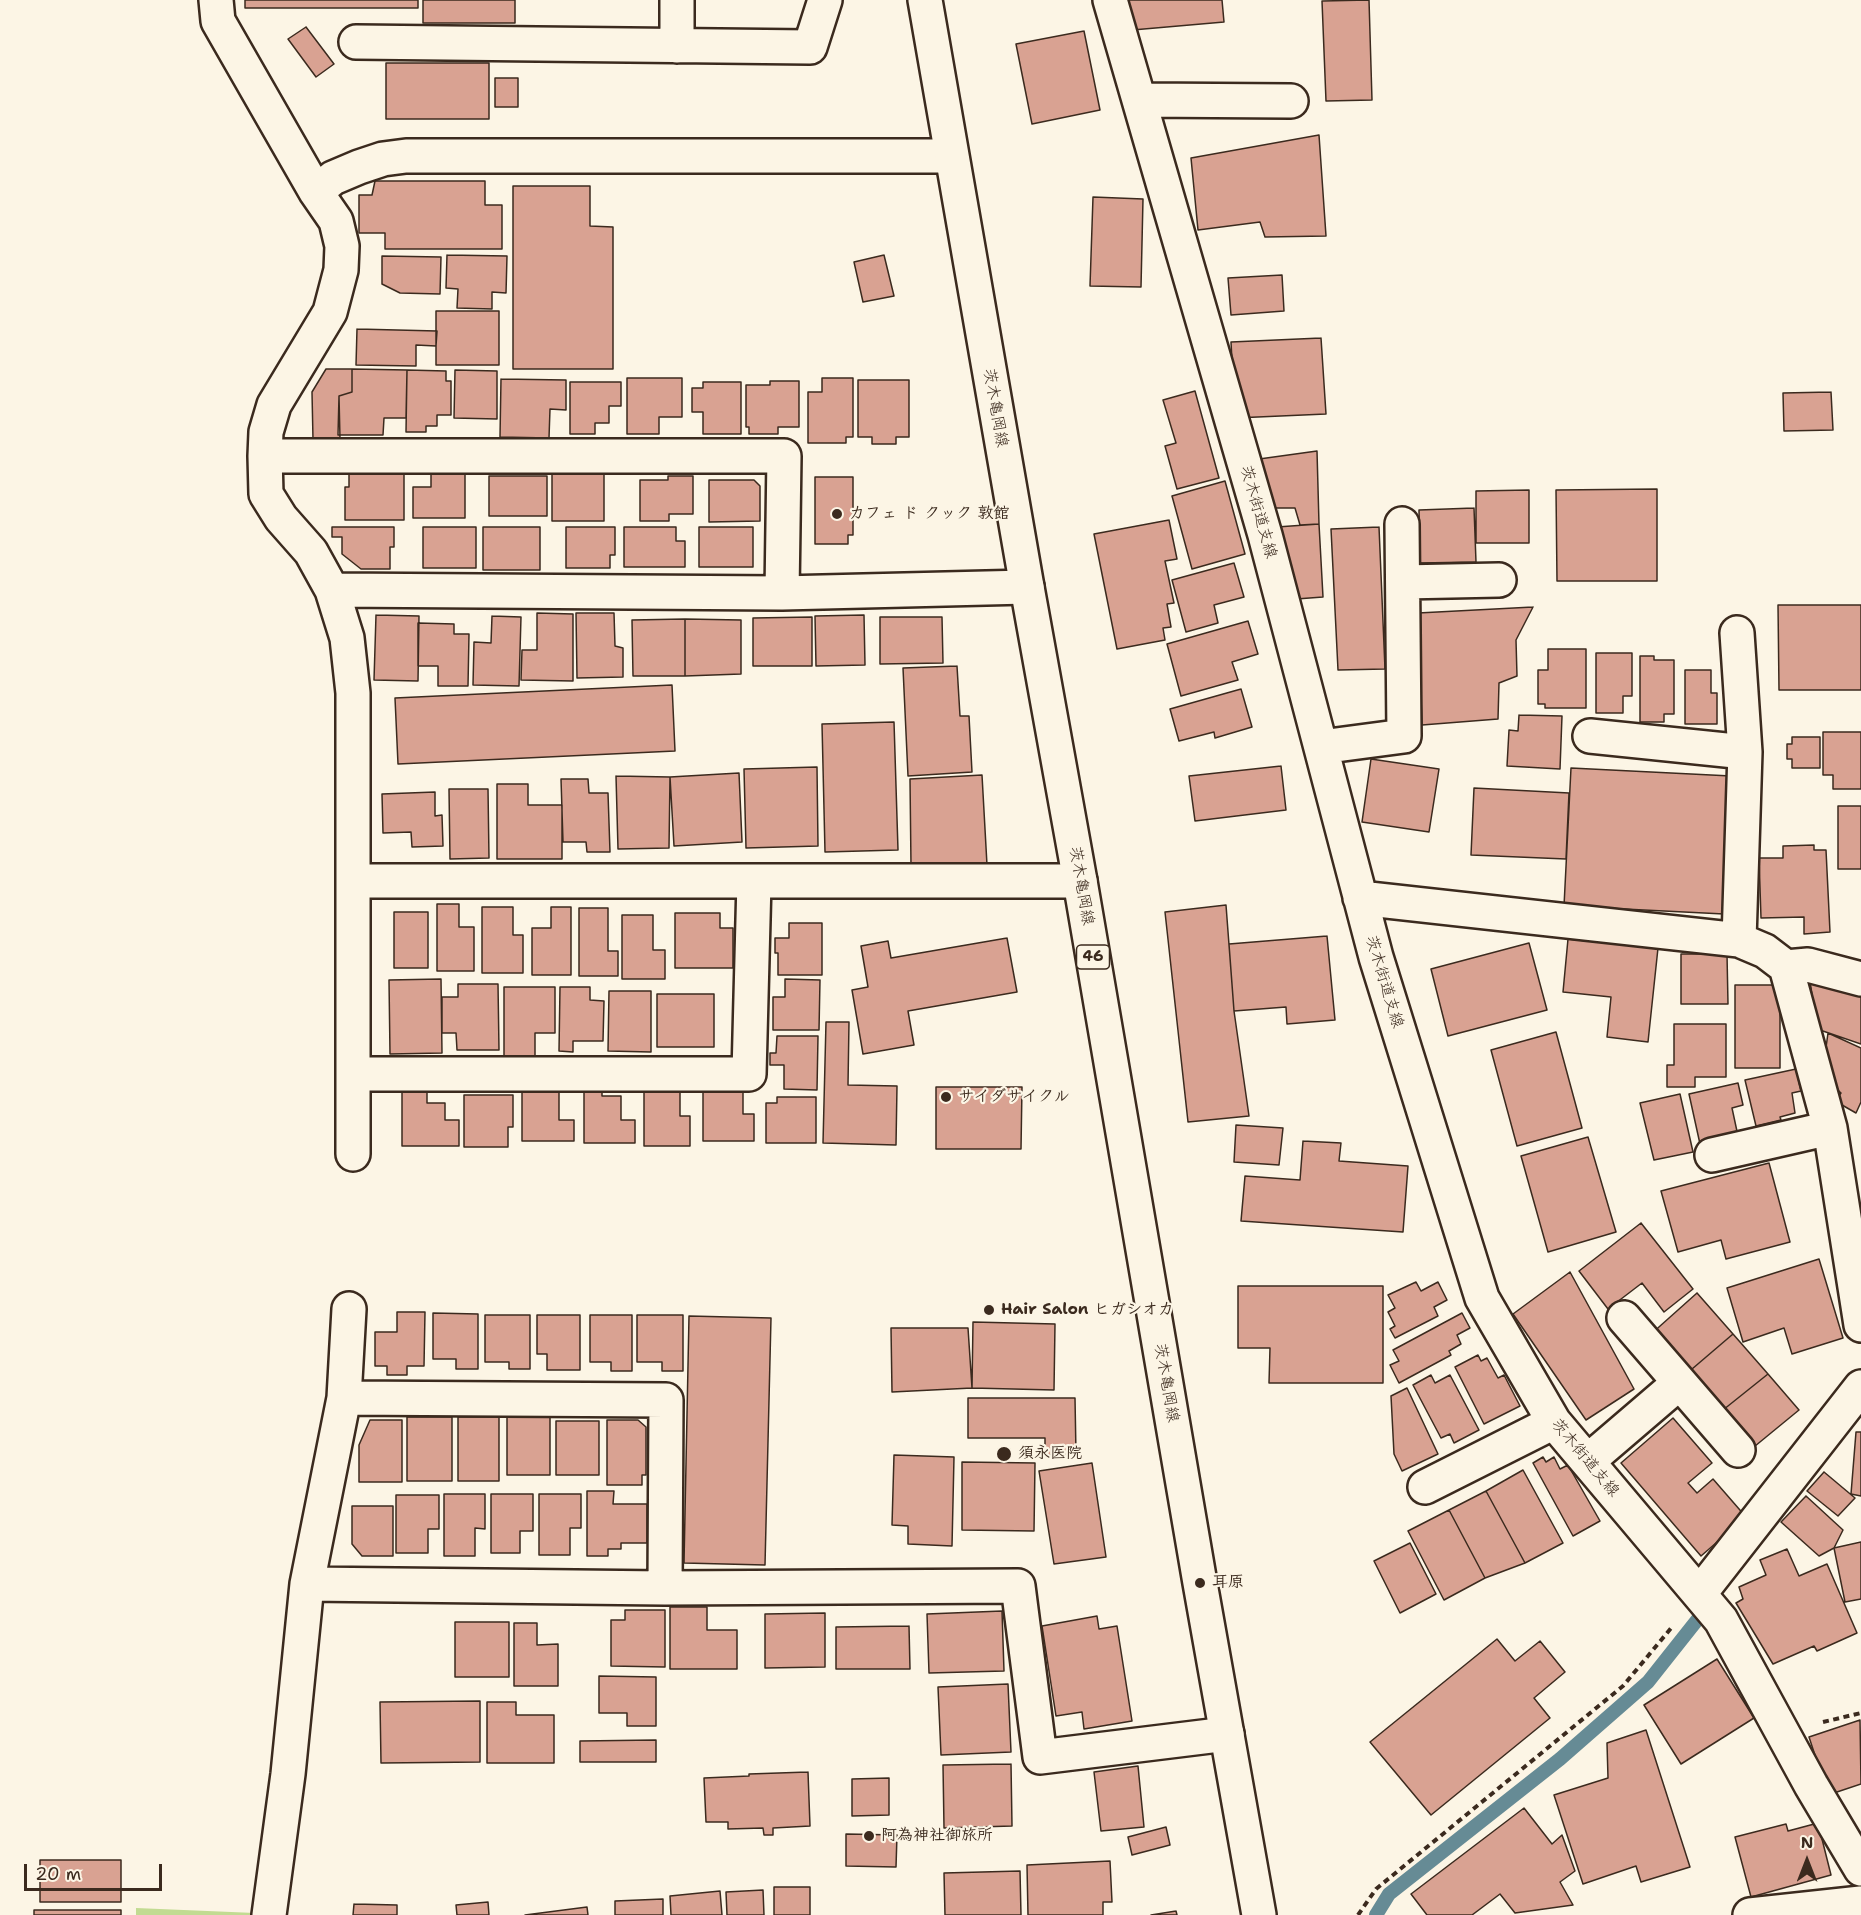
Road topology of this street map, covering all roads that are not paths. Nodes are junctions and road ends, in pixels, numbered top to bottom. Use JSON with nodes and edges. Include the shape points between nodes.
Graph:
{"nodes":[{"id":1,"x":216,"y":0,"type":"edge"},
{"id":2,"x":677,"y":0,"type":"edge"},
{"id":3,"x":825,"y":0,"type":"edge"},
{"id":4,"x":925,"y":0,"type":"edge"},
{"id":5,"x":1110,"y":0,"type":"edge"},
{"id":6,"x":356,"y":42,"type":"dead end"},
{"id":7,"x":677,"y":46,"type":"junction"},
{"id":8,"x":1139,"y":100,"type":"junction"},
{"id":9,"x":1291,"y":101,"type":"dead end"},
{"id":10,"x":951,"y":156,"type":"junction"},
{"id":11,"x":316,"y":192,"type":"junction"},
{"id":12,"x":265,"y":456,"type":"junction"},
{"id":13,"x":1402,"y":524,"type":"dead end"},
{"id":14,"x":1499,"y":580,"type":"dead end"},
{"id":15,"x":1403,"y":582,"type":"junction"},
{"id":16,"x":1027,"y":587,"type":"junction"},
{"id":17,"x":332,"y":590,"type":"junction"},
{"id":18,"x":782,"y":593,"type":"junction"},
{"id":19,"x":1737,"y":633,"type":"dead end"},
{"id":20,"x":1590,"y":736,"type":"dead end"},
{"id":21,"x":1320,"y":747,"type":"junction"},
{"id":22,"x":1745,"y":752,"type":"junction"},
{"id":23,"x":353,"y":881,"type":"junction"},
{"id":24,"x":754,"y":881,"type":"junction"},
{"id":25,"x":1080,"y":881,"type":"junction"},
{"id":26,"x":1360,"y":898,"type":"junction"},
{"id":27,"x":1739,"y":940,"type":"junction"},
{"id":28,"x":1786,"y":967,"type":"junction"},
{"id":29,"x":1861,"y":979,"type":"edge"},
{"id":30,"x":353,"y":1074,"type":"junction"},
{"id":31,"x":1830,"y":1128,"type":"junction"},
{"id":32,"x":353,"y":1154,"type":"dead end"},
{"id":33,"x":1712,"y":1155,"type":"dead end"},
{"id":34,"x":1856,"y":1261,"type":"edge"},
{"id":35,"x":349,"y":1308,"type":"dead end"},
{"id":36,"x":1624,"y":1318,"type":"dead end"},
{"id":37,"x":1861,"y":1325,"type":"edge"},
{"id":38,"x":1679,"y":1383,"type":"junction"},
{"id":39,"x":1861,"y":1387,"type":"edge"},
{"id":40,"x":344,"y":1398,"type":"junction"},
{"id":41,"x":1554,"y":1422,"type":"junction"},
{"id":42,"x":1738,"y":1450,"type":"dead end"},
{"id":43,"x":1588,"y":1461,"type":"junction"},
{"id":44,"x":1425,"y":1487,"type":"dead end"},
{"id":45,"x":307,"y":1584,"type":"junction"},
{"id":46,"x":665,"y":1588,"type":"junction"},
{"id":47,"x":1700,"y":1593,"type":"junction"},
{"id":48,"x":1227,"y":1734,"type":"junction"},
{"id":49,"x":1861,"y":1869,"type":"edge"},
{"id":50,"x":1861,"y":1902,"type":"edge"},
{"id":51,"x":269,"y":1915,"type":"edge"},
{"id":52,"x":1259,"y":1915,"type":"edge"},
{"id":53,"x":1750,"y":1915,"type":"edge"}],
"edges":[{"from":1,"to":11,"type":"street","via":[[218,21]]},
{"from":2,"to":7,"type":"street"},
{"from":3,"to":7,"type":"street","via":[[810,48]]},
{"from":4,"to":10,"type":"street","name":"茨木亀岡線","number":"46"},
{"from":5,"to":8,"type":"street","name":"茨木街道支線"},
{"from":6,"to":7,"type":"street"},
{"from":8,"to":9,"type":"street"},
{"from":8,"to":21,"type":"street","name":"茨木街道支線","via":[[1265,535]]},
{"from":10,"to":11,"type":"street","via":[[406,156],[359,166],[333,178]]},
{"from":10,"to":16,"type":"street","name":"茨木亀岡線","number":"46"},
{"from":11,"to":12,"type":"street","via":[[336,221],[342,246],[339,281],[330,312],[274,405],[266,432]]},
{"from":12,"to":17,"type":"street","via":[[266,494],[311,552]]},
{"from":12,"to":18,"type":"street","via":[[784,456]]},
{"from":13,"to":15,"type":"street"},
{"from":14,"to":15,"type":"street"},
{"from":15,"to":21,"type":"street","via":[[1404,736]]},
{"from":16,"to":18,"type":"street"},
{"from":16,"to":25,"type":"street","name":"茨木亀岡線","number":"46"},
{"from":17,"to":18,"type":"street"},
{"from":17,"to":23,"type":"street","via":[[347,638],[353,693]]},
{"from":19,"to":22,"type":"street"},
{"from":20,"to":22,"type":"street"},
{"from":21,"to":26,"type":"street","name":"茨木街道支線"},
{"from":22,"to":27,"type":"street"},
{"from":23,"to":24,"type":"street"},
{"from":23,"to":30,"type":"street"},
{"from":24,"to":25,"type":"street"},
{"from":24,"to":30,"type":"street","via":[[749,1074]]},
{"from":25,"to":48,"type":"street","name":"茨木亀岡線","number":"46"},
{"from":26,"to":27,"type":"street"},
{"from":26,"to":41,"type":"street","name":"茨木街道支線","via":[[1482,1298]]},
{"from":27,"to":28,"type":"street","via":[[1765,951]]},
{"from":28,"to":29,"type":"street","via":[[1808,965]]},
{"from":28,"to":31,"type":"street"},
{"from":30,"to":32,"type":"street"},
{"from":31,"to":33,"type":"street"},
{"from":31,"to":34,"type":"street"},
{"from":34,"to":37,"type":"street"},
{"from":35,"to":40,"type":"street"},
{"from":36,"to":38,"type":"street"},
{"from":38,"to":42,"type":"street"},
{"from":38,"to":43,"type":"street"},
{"from":39,"to":47,"type":"street"},
{"from":40,"to":45,"type":"street"},
{"from":40,"to":46,"type":"street","via":[[666,1400]]},
{"from":41,"to":43,"type":"street","name":"茨木街道支線"},
{"from":41,"to":44,"type":"street"},
{"from":43,"to":47,"type":"street","name":"茨木街道支線"},
{"from":45,"to":46,"type":"street"},
{"from":45,"to":51,"type":"street"},
{"from":46,"to":48,"type":"street","via":[[1018,1586],[1040,1757]]},
{"from":47,"to":49,"type":"street","name":"茨木街道支線","via":[[1721,1620],[1810,1785]]},
{"from":48,"to":52,"type":"street","name":"茨木亀岡線","number":"46"},
{"from":50,"to":53,"type":"street"}]}
